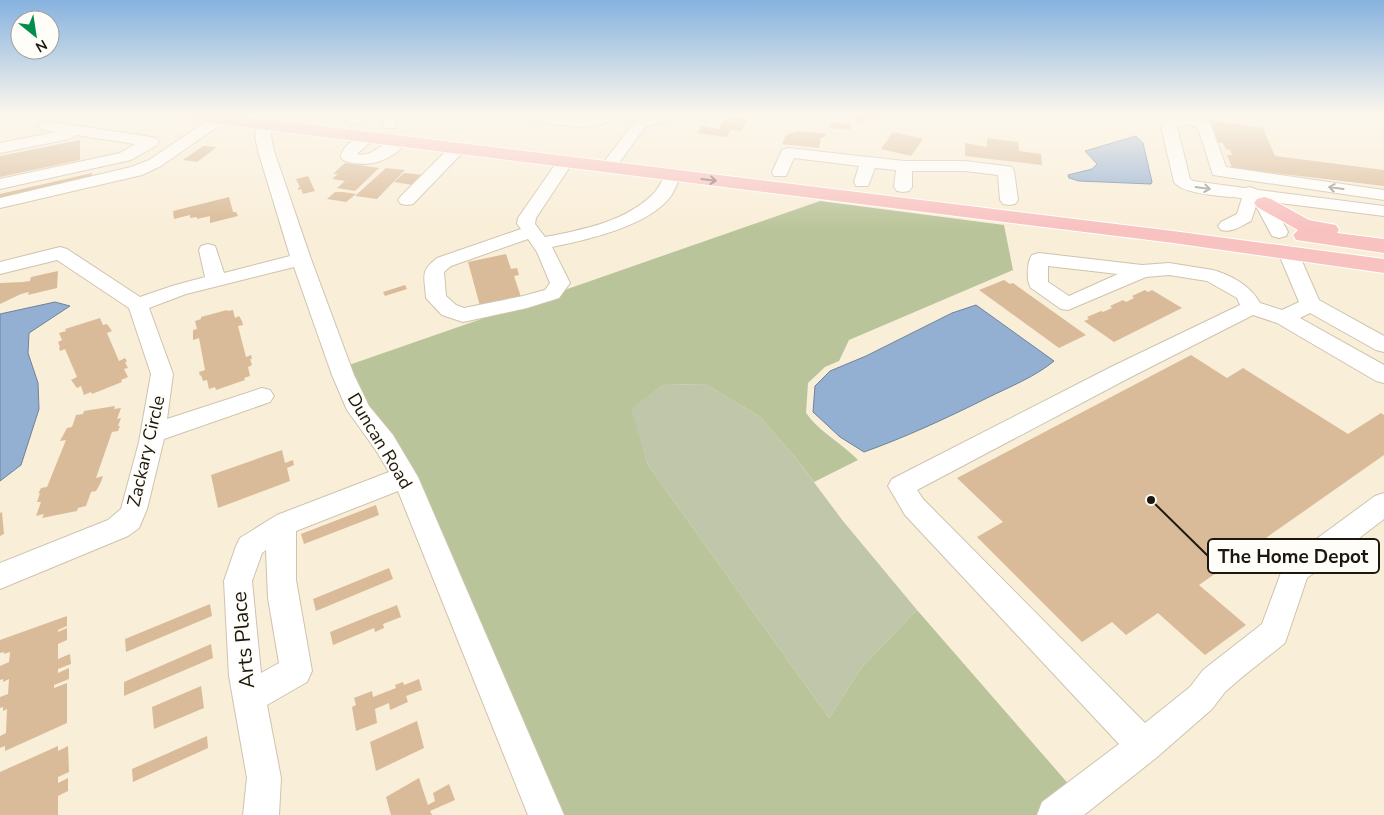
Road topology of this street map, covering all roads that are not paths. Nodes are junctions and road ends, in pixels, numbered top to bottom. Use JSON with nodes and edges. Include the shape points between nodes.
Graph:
{"nodes":[{"id":1,"x":134,"y":152,"type":"edge"},
{"id":2,"x":171,"y":152,"type":"edge"},
{"id":3,"x":266,"y":152,"type":"edge"},
{"id":4,"x":350,"y":152,"type":"edge"},
{"id":5,"x":383,"y":152,"type":"edge"},
{"id":6,"x":454,"y":152,"type":"edge"},
{"id":7,"x":489,"y":152,"type":"edge"},
{"id":8,"x":568,"y":152,"type":"edge"},
{"id":9,"x":619,"y":152,"type":"edge"},
{"id":10,"x":1175,"y":152,"type":"edge"},
{"id":11,"x":1213,"y":152,"type":"edge"},
{"id":12,"x":613,"y":160,"type":"junction"},
{"id":13,"x":565,"y":162,"type":"junction"},
{"id":14,"x":868,"y":162,"type":"junction"},
{"id":15,"x":904,"y":166,"type":"junction"},
{"id":16,"x":1219,"y":171,"type":"junction"},
{"id":17,"x":780,"y":172,"type":"junction"},
{"id":18,"x":673,"y":175,"type":"junction"},
{"id":19,"x":0,"y":184,"type":"edge"},
{"id":20,"x":903,"y":187,"type":"junction"},
{"id":21,"x":861,"y":190,"type":"junction"},
{"id":22,"x":1384,"y":195,"type":"edge"},
{"id":23,"x":1257,"y":199,"type":"junction"},
{"id":24,"x":407,"y":200,"type":"dead end"},
{"id":25,"x":1009,"y":200,"type":"junction"},
{"id":26,"x":0,"y":203,"type":"edge"},
{"id":27,"x":1384,"y":212,"type":"edge"},
{"id":28,"x":1227,"y":226,"type":"junction"},
{"id":29,"x":1279,"y":232,"type":"junction"},
{"id":30,"x":535,"y":238,"type":"junction"},
{"id":31,"x":1384,"y":238,"type":"edge"},
{"id":32,"x":1384,"y":246,"type":"edge"},
{"id":33,"x":208,"y":250,"type":"dead end"},
{"id":34,"x":1288,"y":252,"type":"junction"},
{"id":35,"x":1384,"y":256,"type":"edge"},
{"id":36,"x":301,"y":259,"type":"junction"},
{"id":37,"x":1384,"y":266,"type":"edge"},
{"id":38,"x":0,"y":268,"type":"edge"},
{"id":39,"x":1142,"y":271,"type":"dead end"},
{"id":40,"x":216,"y":281,"type":"junction"},
{"id":41,"x":1310,"y":304,"type":"junction"},
{"id":42,"x":138,"y":305,"type":"junction"},
{"id":43,"x":1252,"y":307,"type":"junction"},
{"id":44,"x":1284,"y":318,"type":"junction"},
{"id":45,"x":1384,"y":345,"type":"edge"},
{"id":46,"x":1384,"y":375,"type":"edge"},
{"id":47,"x":262,"y":396,"type":"dead end"},
{"id":48,"x":153,"y":433,"type":"junction"},
{"id":49,"x":404,"y":477,"type":"junction"},
{"id":50,"x":1384,"y":504,"type":"edge"},
{"id":51,"x":283,"y":525,"type":"junction"},
{"id":52,"x":0,"y":576,"type":"edge"},
{"id":53,"x":248,"y":698,"type":"junction"},
{"id":54,"x":1144,"y":746,"type":"junction"},
{"id":55,"x":261,"y":815,"type":"edge"},
{"id":56,"x":546,"y":815,"type":"edge"},
{"id":57,"x":1055,"y":815,"type":"edge"}],
"edges":[{"from":1,"to":19,"type":"street","via":[[125,157]]},
{"from":2,"to":26,"type":"street","via":[[136,171]]},
{"from":3,"to":36,"type":"street","name":"Duncan Road"},
{"from":4,"to":5,"type":"street","via":[[349,157],[362,160],[374,159]]},
{"from":6,"to":24,"type":"street"},
{"from":7,"to":13,"type":"main road"},
{"from":8,"to":12,"type":"main road"},
{"from":9,"to":12,"type":"street"},
{"from":10,"to":23,"type":"street","one_way":true,"via":[[1184,184]]},
{"from":16,"to":11,"type":"street","one_way":true},
{"from":12,"to":13,"type":"main road"},
{"from":12,"to":17,"type":"main road"},
{"from":12,"to":18,"type":"main road"},
{"from":13,"to":30,"type":"street","via":[[528,218],[526,224]]},
{"from":14,"to":15,"type":"street"},
{"from":14,"to":17,"type":"street","via":[[823,163],[788,153]]},
{"from":14,"to":21,"type":"street"},
{"from":15,"to":20,"type":"street"},
{"from":15,"to":25,"type":"street","via":[[965,166],[1006,171]]},
{"from":22,"to":16,"type":"street","one_way":true},
{"from":16,"to":23,"type":"street"},
{"from":17,"to":21,"type":"main road"},
{"from":18,"to":21,"type":"main road","one_way":true},
{"from":18,"to":30,"type":"street","via":[[663,194],[638,214],[590,234]]},
{"from":20,"to":21,"type":"main road"},
{"from":20,"to":25,"type":"main road"},
{"from":21,"to":29,"type":"main road","via":[[1248,238]]},
{"from":21,"to":34,"type":"main road"},
{"from":23,"to":27,"type":"street"},
{"from":23,"to":28,"type":"street","via":[[1249,200],[1245,217]]},
{"from":23,"to":29,"type":"street"},
{"from":23,"to":31,"type":"main road","via":[[1292,220],[1311,227]]},
{"from":25,"to":28,"type":"main road"},
{"from":28,"to":29,"type":"main road"},
{"from":29,"to":32,"type":"main road"},
{"from":30,"to":30,"type":"street","via":[[546,252],[560,283],[552,294],[463,315],[449,310],[436,298],[434,270],[444,262]]},
{"from":33,"to":40,"type":"street"},
{"from":34,"to":35,"type":"main road","via":[[1322,247]]},
{"from":34,"to":37,"type":"main road"},
{"from":34,"to":41,"type":"street"},
{"from":36,"to":40,"type":"street"},
{"from":36,"to":49,"type":"street","name":"Duncan Road","via":[[354,400],[394,456]]},
{"from":38,"to":42,"type":"street","via":[[60,253]]},
{"from":39,"to":43,"type":"street","via":[[1169,269],[1213,276],[1245,294]]},
{"from":40,"to":42,"type":"street"},
{"from":41,"to":44,"type":"street"},
{"from":41,"to":45,"type":"street"},
{"from":42,"to":48,"type":"street","name":"Zackary Circle","via":[[162,374]]},
{"from":43,"to":44,"type":"street"},
{"from":43,"to":54,"type":"street","via":[[901,486],[914,507]]},
{"from":44,"to":46,"type":"street"},
{"from":47,"to":48,"type":"street"},
{"from":48,"to":52,"type":"street","name":"Zackary Circle","via":[[129,520],[118,528]]},
{"from":49,"to":51,"type":"street","name":"Arts Place"},
{"from":49,"to":56,"type":"street","name":"Duncan Road"},
{"from":50,"to":54,"type":"street","via":[[1295,571],[1274,633],[1224,672],[1201,698]]},
{"from":51,"to":53,"type":"street","name":"Arts Place","via":[[250,546],[238,581]]},
{"from":51,"to":53,"type":"street","via":[[279,572],[296,671]]},
{"from":53,"to":55,"type":"street","name":"Arts Place","via":[[264,778]]},
{"from":54,"to":57,"type":"street"}]}
